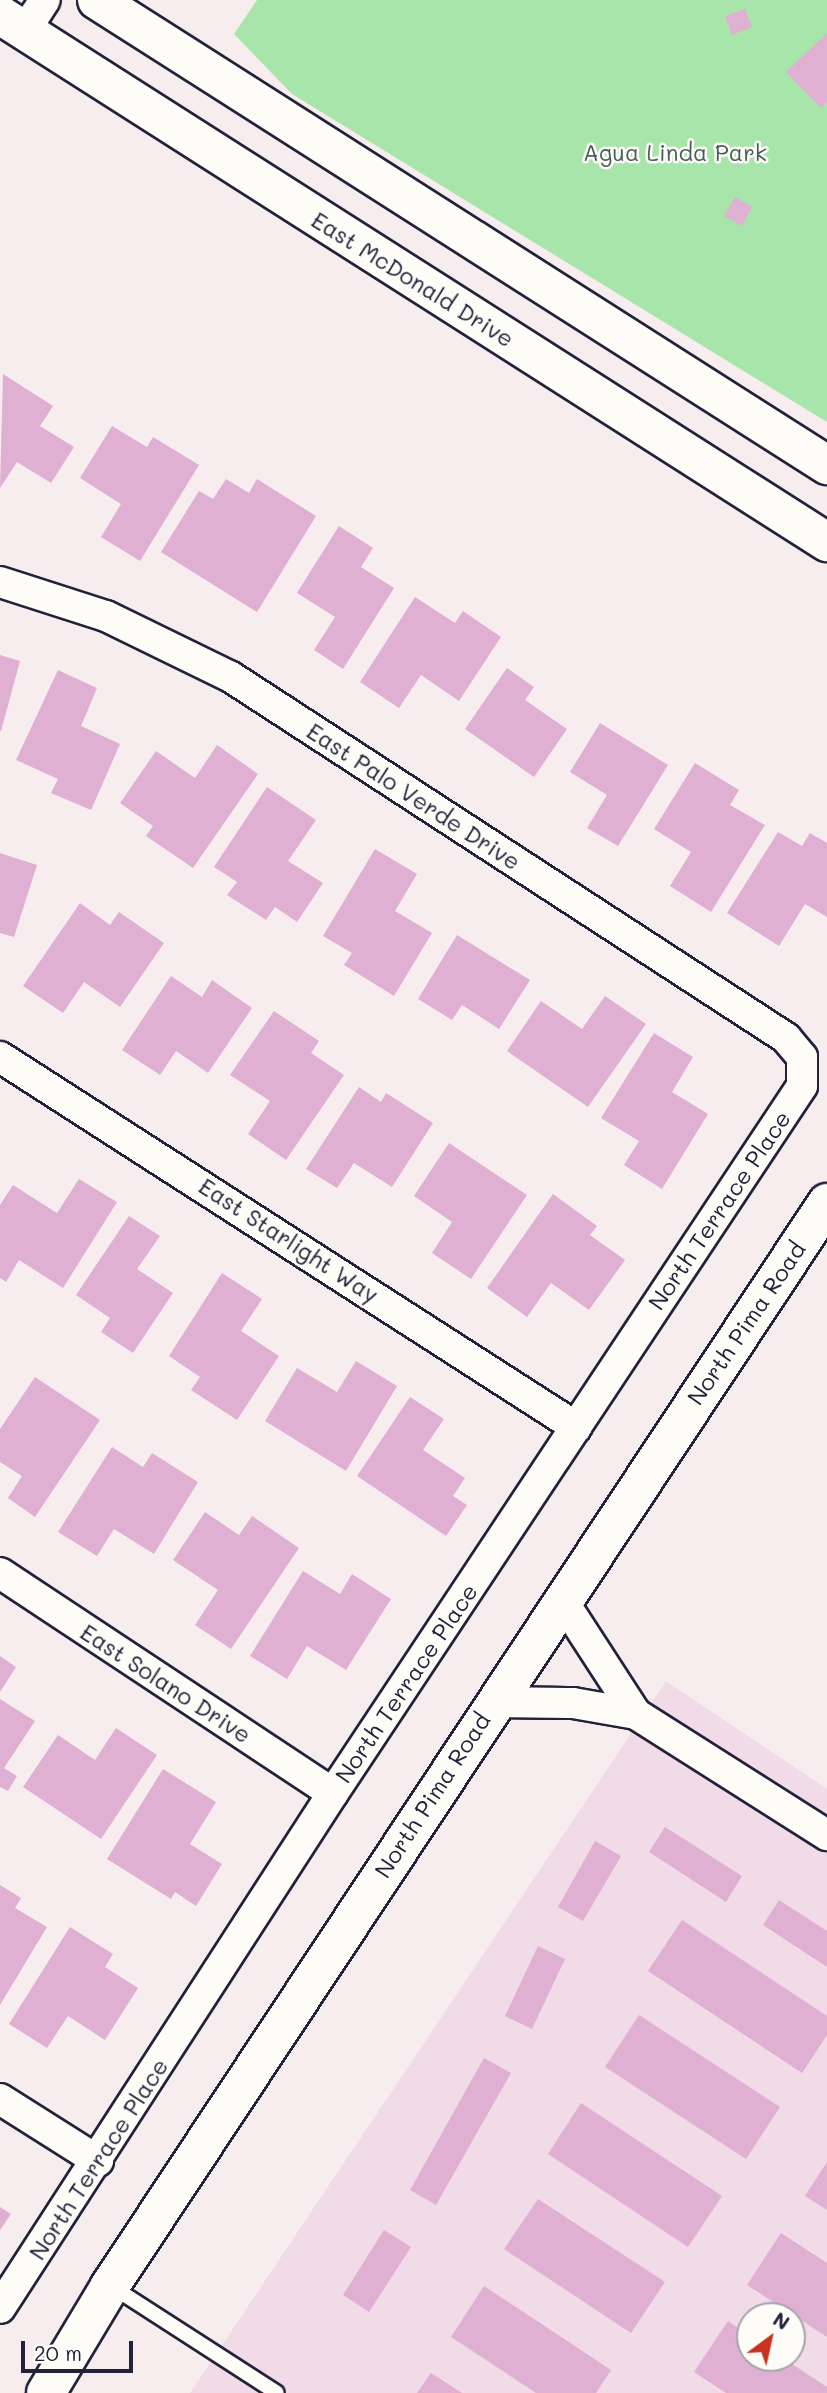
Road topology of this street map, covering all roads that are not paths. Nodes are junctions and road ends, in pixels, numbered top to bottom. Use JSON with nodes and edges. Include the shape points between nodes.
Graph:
{"nodes":[{"id":1,"x":45,"y":0,"type":"edge"},
{"id":2,"x":97,"y":0,"type":"edge"},
{"id":3,"x":12,"y":23,"type":"edge"},
{"id":4,"x":826,"y":462,"type":"edge"},
{"id":5,"x":827,"y":542,"type":"edge"},
{"id":6,"x":0,"y":582,"type":"edge"},
{"id":7,"x":0,"y":1056,"type":"edge"},
{"id":8,"x":802,"y":1057,"type":"joint"},
{"id":9,"x":827,"y":1203,"type":"edge"},
{"id":10,"x":576,"y":1427,"type":"junction"},
{"id":11,"x":0,"y":1573,"type":"edge"},
{"id":12,"x":562,"y":1600,"type":"junction"},
{"id":13,"x":494,"y":1702,"type":"junction"},
{"id":14,"x":636,"y":1714,"type":"junction"},
{"id":15,"x":333,"y":1793,"type":"junction"},
{"id":16,"x":827,"y":1835,"type":"edge"},
{"id":17,"x":0,"y":2099,"type":"edge"},
{"id":18,"x":98,"y":2161,"type":"junction"},
{"id":19,"x":110,"y":2286,"type":"junction"},
{"id":20,"x":0,"y":2308,"type":"edge"},
{"id":21,"x":46,"y":2393,"type":"edge"},
{"id":22,"x":277,"y":2393,"type":"edge"}],
"edges":[{"from":1,"to":3,"type":"street"},
{"from":2,"to":4,"type":"main road"},
{"from":3,"to":5,"type":"main road","name":"East McDonald Drive"},
{"from":6,"to":8,"type":"street","name":"East Palo Verde Drive","via":[[106,616],[231,677],[786,1038]]},
{"from":7,"to":10,"type":"street","name":"East Starlight Way"},
{"from":8,"to":10,"type":"street","name":"North Terrace Place","via":[[802,1086]]},
{"from":9,"to":12,"type":"main road","name":"North Pima Road"},
{"from":10,"to":15,"type":"street","name":"North Terrace Place"},
{"from":11,"to":15,"type":"street","name":"East Solano Drive"},
{"from":12,"to":13,"type":"main road","name":"North Pima Road"},
{"from":12,"to":14,"type":"street"},
{"from":13,"to":14,"type":"street","via":[[573,1703]]},
{"from":13,"to":19,"type":"main road","name":"North Pima Road"},
{"from":14,"to":16,"type":"street"},
{"from":15,"to":18,"type":"street","name":"North Terrace Place"},
{"from":17,"to":18,"type":"street"},
{"from":18,"to":20,"type":"street","name":"North Terrace Place"},
{"from":19,"to":21,"type":"main road","name":"North Pima Road"},
{"from":19,"to":22,"type":"lane"}]}
